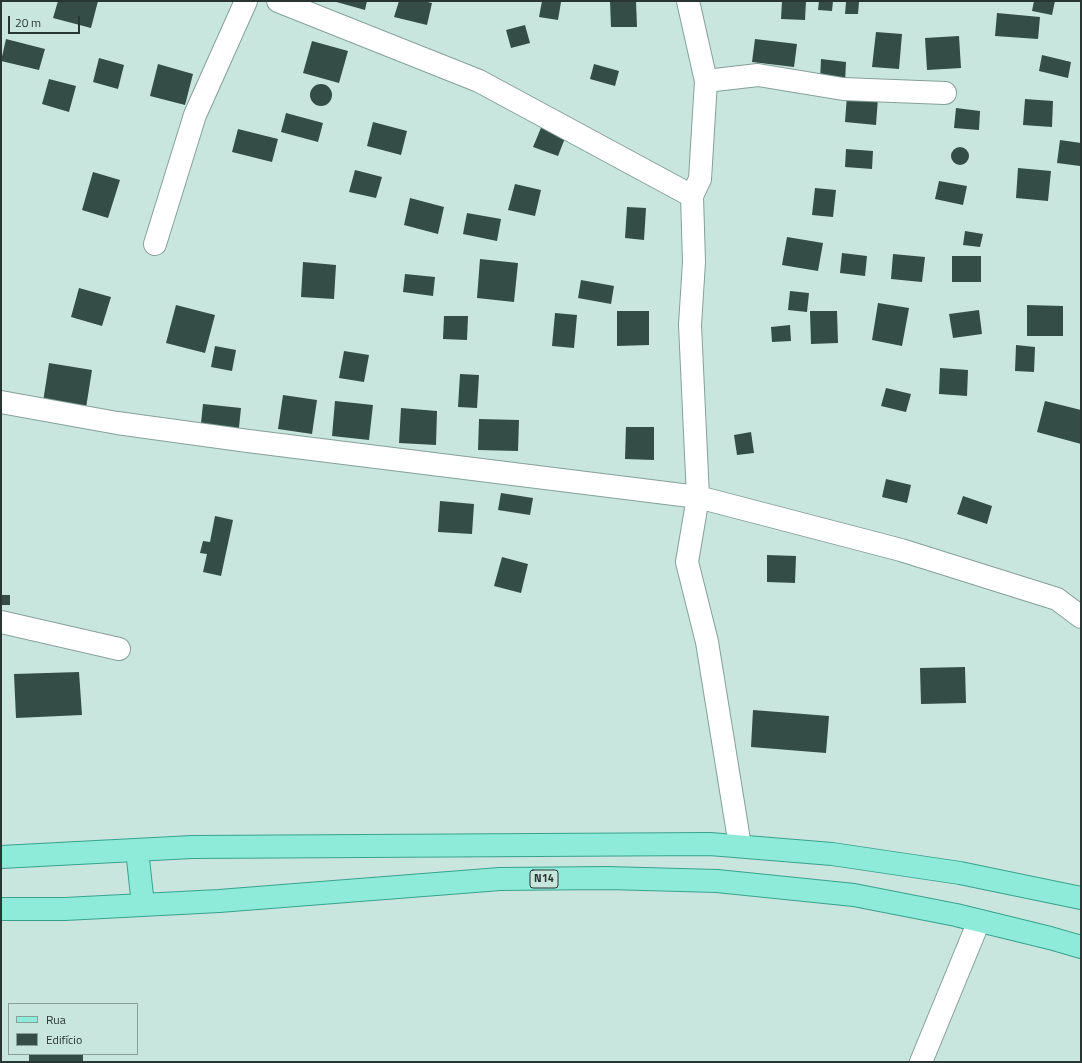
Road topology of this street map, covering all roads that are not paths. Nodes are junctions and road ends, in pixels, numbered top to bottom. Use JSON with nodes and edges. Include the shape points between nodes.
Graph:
{"nodes":[{"id":1,"x":246,"y":1,"type":"edge"},
{"id":2,"x":278,"y":1,"type":"edge"},
{"id":3,"x":688,"y":1,"type":"edge"},
{"id":4,"x":706,"y":81,"type":"junction"},
{"id":5,"x":946,"y":93,"type":"dead end"},
{"id":6,"x":692,"y":196,"type":"junction"},
{"id":7,"x":155,"y":244,"type":"dead end"},
{"id":8,"x":1,"y":402,"type":"edge"},
{"id":9,"x":698,"y":497,"type":"junction"},
{"id":10,"x":1081,"y":617,"type":"edge"},
{"id":11,"x":1,"y":622,"type":"edge"},
{"id":12,"x":119,"y":649,"type":"dead end"},
{"id":13,"x":740,"y":846,"type":"junction"},
{"id":14,"x":137,"y":850,"type":"junction"},
{"id":15,"x":1,"y":858,"type":"edge"},
{"id":16,"x":1081,"y":898,"type":"edge"},
{"id":17,"x":143,"y":905,"type":"junction"},
{"id":18,"x":1,"y":910,"type":"edge"},
{"id":19,"x":979,"y":920,"type":"junction"},
{"id":20,"x":1081,"y":947,"type":"edge"},
{"id":21,"x":920,"y":1062,"type":"edge"}],
"edges":[{"from":1,"to":7,"type":"street","via":[[195,115]]},
{"from":2,"to":6,"type":"street","via":[[479,81]]},
{"from":3,"to":4,"type":"street"},
{"from":4,"to":5,"type":"street","via":[[758,75],[843,89]]},
{"from":4,"to":6,"type":"street","via":[[700,179]]},
{"from":6,"to":9,"type":"street","via":[[694,262],[690,325]]},
{"from":8,"to":9,"type":"street","via":[[117,423],[248,441]]},
{"from":9,"to":10,"type":"street","via":[[908,552],[1056,599]]},
{"from":9,"to":13,"type":"street","via":[[687,562],[707,642]]},
{"from":11,"to":12,"type":"street"},
{"from":13,"to":14,"type":"main road","via":[[710,844],[192,847]]},
{"from":13,"to":16,"type":"main road","via":[[832,854],[960,874]]},
{"from":14,"to":15,"type":"main road"},
{"from":14,"to":17,"type":"main road"},
{"from":17,"to":18,"type":"main road","number":"N14"},
{"from":17,"to":19,"type":"main road","number":"N14","via":[[500,879],[607,878],[717,881],[854,895]]},
{"from":19,"to":20,"type":"main road","number":"N14"},
{"from":19,"to":21,"type":"street"}]}
